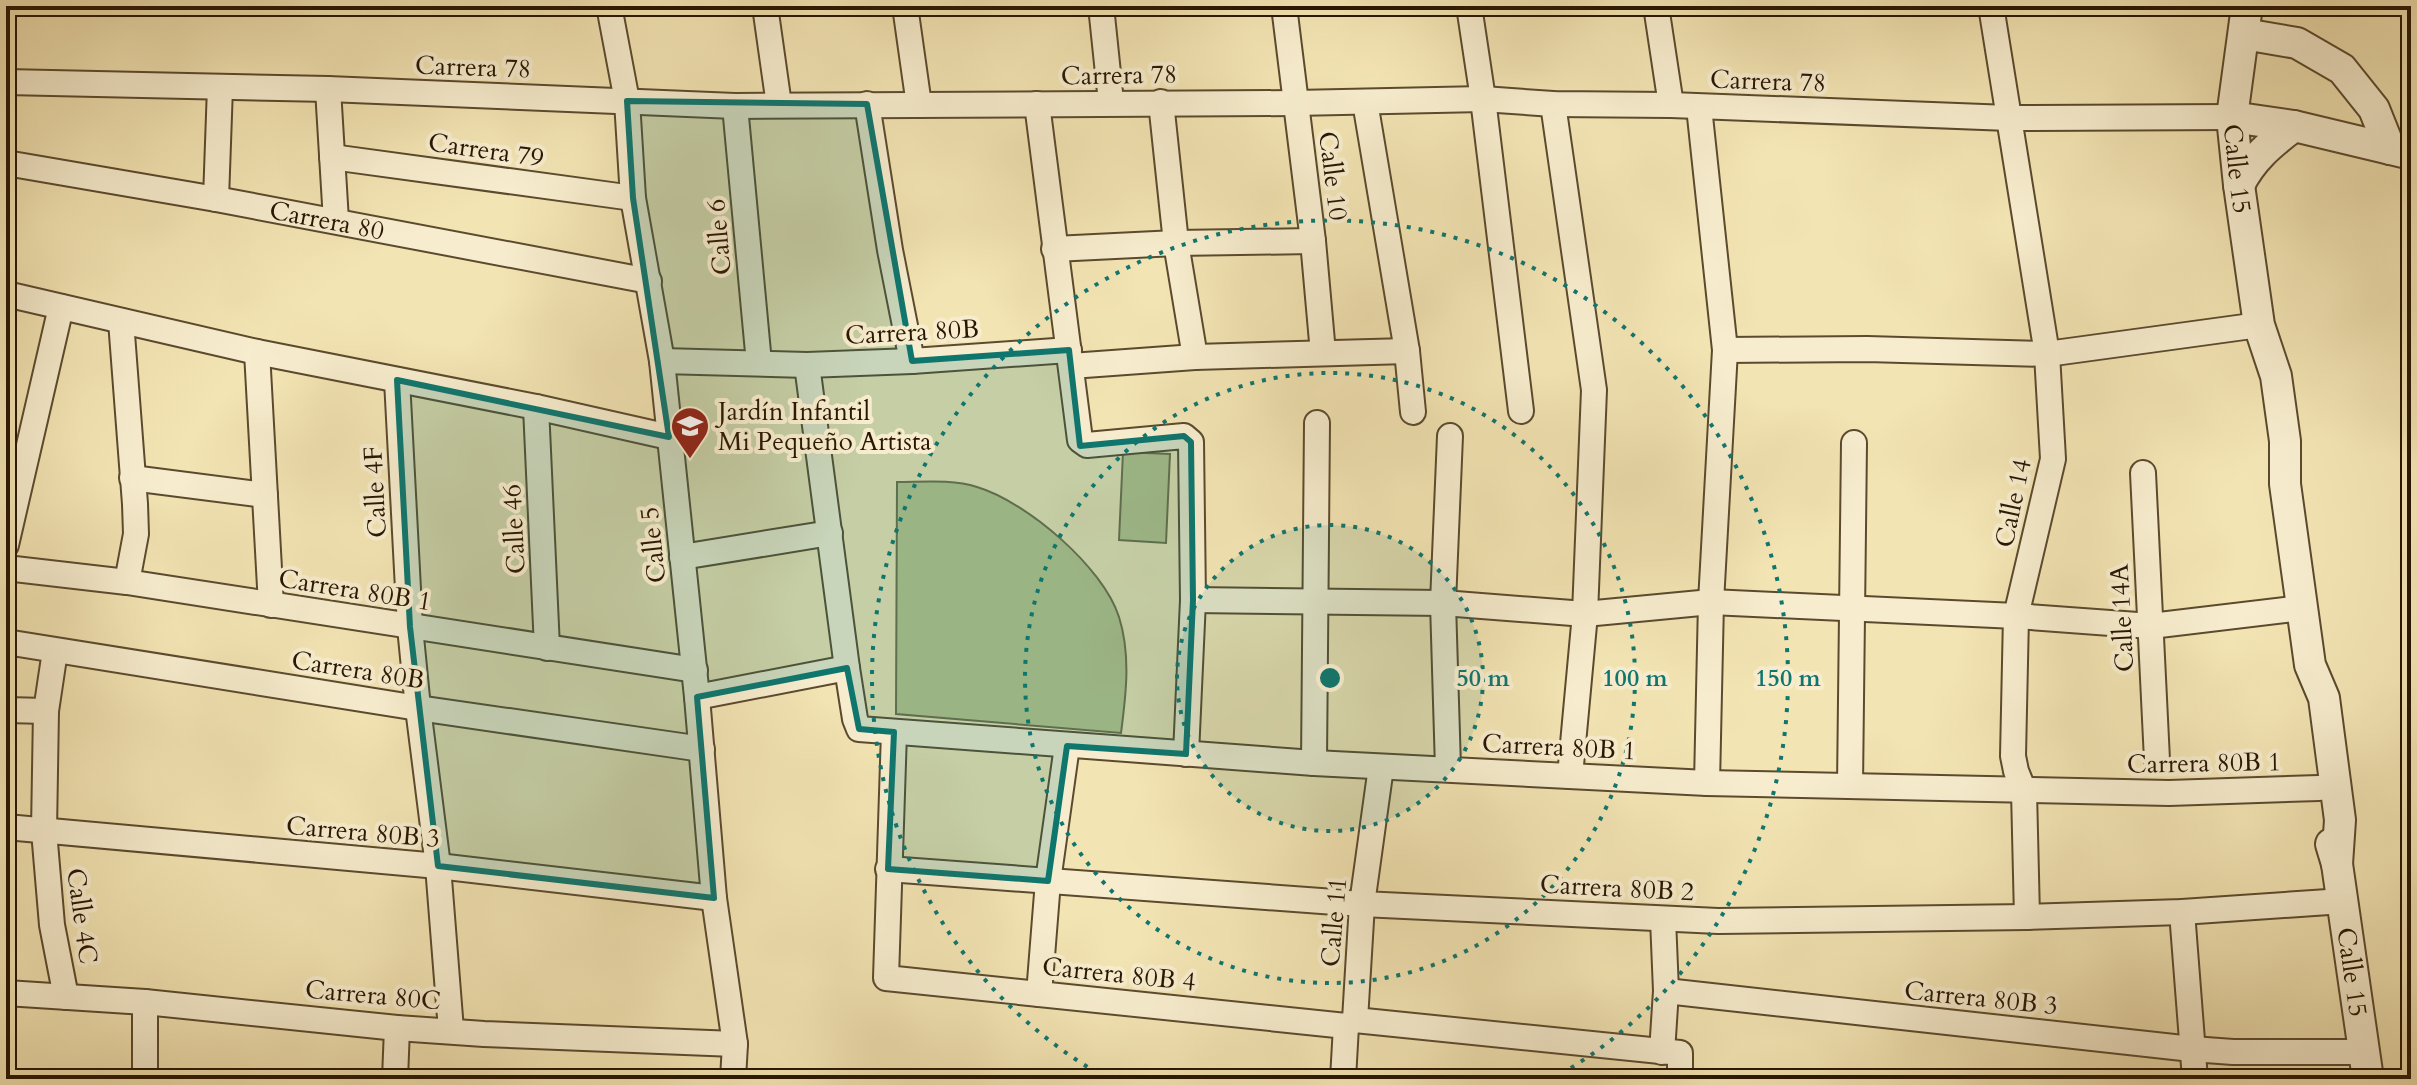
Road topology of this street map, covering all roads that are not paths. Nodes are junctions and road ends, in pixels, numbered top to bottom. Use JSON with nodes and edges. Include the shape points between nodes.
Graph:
{"nodes":[{"id":1,"x":609,"y":6,"type":"edge"},
{"id":2,"x":765,"y":6,"type":"edge"},
{"id":3,"x":905,"y":6,"type":"edge"},
{"id":4,"x":1101,"y":6,"type":"edge"},
{"id":5,"x":1284,"y":6,"type":"edge"},
{"id":6,"x":1469,"y":6,"type":"edge"},
{"id":7,"x":1656,"y":6,"type":"edge"},
{"id":8,"x":1991,"y":6,"type":"edge"},
{"id":9,"x":2246,"y":20,"type":"edge"},
{"id":10,"x":6,"y":82,"type":"edge"},
{"id":11,"x":220,"y":87,"type":"junction"},
{"id":12,"x":328,"y":89,"type":"junction"},
{"id":13,"x":1483,"y":99,"type":"junction"},
{"id":14,"x":627,"y":101,"type":"junction"},
{"id":15,"x":1111,"y":102,"type":"junction"},
{"id":16,"x":1161,"y":102,"type":"junction"},
{"id":17,"x":1365,"y":102,"type":"junction"},
{"id":18,"x":1295,"y":103,"type":"junction"},
{"id":19,"x":867,"y":104,"type":"junction"},
{"id":20,"x":1037,"y":104,"type":"junction"},
{"id":21,"x":1553,"y":104,"type":"junction"},
{"id":22,"x":779,"y":105,"type":"junction"},
{"id":23,"x":919,"y":105,"type":"junction"},
{"id":24,"x":1671,"y":105,"type":"junction"},
{"id":25,"x":735,"y":106,"type":"junction"},
{"id":26,"x":1699,"y":107,"type":"junction"},
{"id":27,"x":2232,"y":117,"type":"junction"},
{"id":28,"x":2009,"y":118,"type":"junction"},
{"id":29,"x":2294,"y":126,"type":"junction"},
{"id":30,"x":2400,"y":152,"type":"edge"},
{"id":31,"x":332,"y":157,"type":"junction"},
{"id":32,"x":6,"y":163,"type":"edge"},
{"id":33,"x":2239,"y":185,"type":"junction"},
{"id":34,"x":633,"y":198,"type":"junction"},
{"id":35,"x":216,"y":199,"type":"junction"},
{"id":36,"x":336,"y":221,"type":"junction"},
{"id":37,"x":1313,"y":241,"type":"junction"},
{"id":38,"x":1176,"y":243,"type":"junction"},
{"id":39,"x":1054,"y":249,"type":"junction"},
{"id":40,"x":649,"y":281,"type":"junction"},
{"id":41,"x":6,"y":294,"type":"edge"},
{"id":42,"x":61,"y":307,"type":"junction"},
{"id":43,"x":121,"y":321,"type":"junction"},
{"id":44,"x":2259,"y":329,"type":"junction"},
{"id":45,"x":1725,"y":350,"type":"junction"},
{"id":46,"x":1407,"y":351,"type":"junction"},
{"id":47,"x":257,"y":352,"type":"junction"},
{"id":48,"x":1323,"y":353,"type":"junction"},
{"id":49,"x":2047,"y":354,"type":"junction"},
{"id":50,"x":1195,"y":357,"type":"junction"},
{"id":51,"x":1070,"y":358,"type":"junction"},
{"id":52,"x":662,"y":361,"type":"junction"},
{"id":53,"x":912,"y":361,"type":"junction"},
{"id":54,"x":759,"y":363,"type":"junction"},
{"id":55,"x":807,"y":365,"type":"junction"},
{"id":56,"x":397,"y":380,"type":"junction"},
{"id":57,"x":536,"y":407,"type":"junction"},
{"id":58,"x":1521,"y":411,"type":"dead end"},
{"id":59,"x":1413,"y":412,"type":"dead end"},
{"id":60,"x":1317,"y":423,"type":"dead end"},
{"id":61,"x":1450,"y":436,"type":"dead end"},
{"id":62,"x":669,"y":437,"type":"junction"},
{"id":63,"x":1854,"y":443,"type":"dead end"},
{"id":64,"x":2143,"y":473,"type":"dead end"},
{"id":65,"x":132,"y":478,"type":"junction"},
{"id":66,"x":13,"y":484,"type":"edge"},
{"id":67,"x":265,"y":495,"type":"junction"},
{"id":68,"x":830,"y":533,"type":"junction"},
{"id":69,"x":6,"y":545,"type":"edge"},
{"id":70,"x":682,"y":557,"type":"junction"},
{"id":71,"x":6,"y":568,"type":"edge"},
{"id":72,"x":127,"y":582,"type":"junction"},
{"id":73,"x":1193,"y":600,"type":"junction"},
{"id":74,"x":1316,"y":600,"type":"junction"},
{"id":75,"x":1711,"y":602,"type":"junction"},
{"id":76,"x":1443,"y":603,"type":"junction"},
{"id":77,"x":271,"y":605,"type":"junction"},
{"id":78,"x":1851,"y":608,"type":"junction"},
{"id":79,"x":2301,"y":608,"type":"junction"},
{"id":80,"x":1585,"y":614,"type":"junction"},
{"id":81,"x":2016,"y":616,"type":"junction"},
{"id":82,"x":2151,"y":626,"type":"junction"},
{"id":83,"x":410,"y":627,"type":"junction"},
{"id":84,"x":6,"y":642,"type":"edge"},
{"id":85,"x":547,"y":648,"type":"junction"},
{"id":86,"x":55,"y":651,"type":"junction"},
{"id":87,"x":2310,"y":665,"type":"junction"},
{"id":88,"x":847,"y":668,"type":"junction"},
{"id":89,"x":695,"y":670,"type":"junction"},
{"id":90,"x":697,"y":697,"type":"junction"},
{"id":91,"x":418,"y":708,"type":"junction"},
{"id":92,"x":6,"y":710,"type":"edge"},
{"id":93,"x":46,"y":711,"type":"junction"},
{"id":94,"x":894,"y":732,"type":"junction"},
{"id":95,"x":1067,"y":746,"type":"junction"},
{"id":96,"x":702,"y":749,"type":"junction"},
{"id":97,"x":1186,"y":754,"type":"junction"},
{"id":98,"x":2157,"y":760,"type":"dead end"},
{"id":99,"x":1314,"y":763,"type":"junction"},
{"id":100,"x":1381,"y":767,"type":"junction"},
{"id":101,"x":1448,"y":768,"type":"junction"},
{"id":102,"x":1570,"y":776,"type":"junction"},
{"id":103,"x":1707,"y":783,"type":"junction"},
{"id":104,"x":1850,"y":786,"type":"junction"},
{"id":105,"x":2319,"y":788,"type":"junction"},
{"id":106,"x":2024,"y":791,"type":"junction"},
{"id":107,"x":6,"y":827,"type":"edge"},
{"id":108,"x":44,"y":831,"type":"junction"},
{"id":109,"x":2337,"y":864,"type":"junction"},
{"id":110,"x":438,"y":866,"type":"junction"},
{"id":111,"x":888,"y":869,"type":"junction"},
{"id":112,"x":1048,"y":881,"type":"junction"},
{"id":113,"x":714,"y":898,"type":"junction"},
{"id":114,"x":2343,"y":901,"type":"junction"},
{"id":115,"x":1362,"y":904,"type":"junction"},
{"id":116,"x":2182,"y":912,"type":"junction"},
{"id":117,"x":2027,"y":917,"type":"junction"},
{"id":118,"x":1663,"y":919,"type":"junction"},
{"id":119,"x":1666,"y":991,"type":"junction"},
{"id":120,"x":6,"y":993,"type":"edge"},
{"id":121,"x":1039,"y":994,"type":"junction"},
{"id":122,"x":66,"y":997,"type":"junction"},
{"id":123,"x":145,"y":1002,"type":"junction"},
{"id":124,"x":1350,"y":1023,"type":"junction"},
{"id":125,"x":397,"y":1028,"type":"junction"},
{"id":126,"x":451,"y":1030,"type":"junction"},
{"id":127,"x":735,"y":1044,"type":"junction"},
{"id":128,"x":2192,"y":1049,"type":"junction"},
{"id":129,"x":1671,"y":1052,"type":"junction"},
{"id":130,"x":2366,"y":1066,"type":"edge"},
{"id":131,"x":145,"y":1079,"type":"edge"},
{"id":132,"x":395,"y":1079,"type":"edge"},
{"id":133,"x":733,"y":1079,"type":"edge"},
{"id":134,"x":1343,"y":1079,"type":"edge"},
{"id":135,"x":1680,"y":1079,"type":"edge"},
{"id":136,"x":2195,"y":1079,"type":"edge"}],
"edges":[{"from":1,"to":14,"type":"street","name":"Calle 5"},
{"from":2,"to":22,"type":"street"},
{"from":3,"to":23,"type":"street"},
{"from":4,"to":15,"type":"street"},
{"from":5,"to":18,"type":"street","name":"Calle 10"},
{"from":6,"to":13,"type":"street"},
{"from":7,"to":24,"type":"street"},
{"from":8,"to":28,"type":"street","name":"Calle 14"},
{"from":9,"to":27,"type":"street","name":"Calle 15"},
{"from":9,"to":30,"type":"street","via":[[2342,69]]},
{"from":10,"to":11,"type":"street","name":"Carrera 78"},
{"from":11,"to":12,"type":"street","name":"Carrera 78"},
{"from":11,"to":35,"type":"street"},
{"from":12,"to":14,"type":"street","name":"Carrera 78"},
{"from":12,"to":31,"type":"street"},
{"from":13,"to":17,"type":"street","name":"Carrera 78"},
{"from":13,"to":21,"type":"street","name":"Carrera 78"},
{"from":13,"to":58,"type":"street"},
{"from":14,"to":25,"type":"street","name":"Carrera 78"},
{"from":14,"to":34,"type":"street","name":"Calle 5"},
{"from":15,"to":16,"type":"street","name":"Carrera 78"},
{"from":15,"to":20,"type":"street","name":"Carrera 78"},
{"from":16,"to":18,"type":"street","name":"Carrera 78"},
{"from":16,"to":38,"type":"street"},
{"from":17,"to":18,"type":"street","name":"Carrera 78"},
{"from":17,"to":46,"type":"street"},
{"from":18,"to":37,"type":"street","name":"Calle 10"},
{"from":19,"to":22,"type":"street","name":"Carrera 78"},
{"from":19,"to":23,"type":"street","name":"Carrera 78"},
{"from":19,"to":53,"type":"street"},
{"from":20,"to":23,"type":"street","name":"Carrera 78"},
{"from":20,"to":39,"type":"street"},
{"from":21,"to":24,"type":"street","name":"Carrera 78"},
{"from":21,"to":80,"type":"street","via":[[1594,390]]},
{"from":22,"to":25,"type":"street","name":"Carrera 78"},
{"from":24,"to":26,"type":"street","name":"Carrera 78"},
{"from":25,"to":54,"type":"street","name":"Calle 6"},
{"from":26,"to":28,"type":"street","name":"Carrera 78"},
{"from":26,"to":45,"type":"street"},
{"from":27,"to":28,"type":"street","name":"Carrera 78"},
{"from":27,"to":29,"type":"street"},
{"from":27,"to":33,"type":"street","name":"Calle 15"},
{"from":28,"to":49,"type":"street","name":"Calle 14"},
{"from":29,"to":30,"type":"street"},
{"from":29,"to":33,"type":"street","via":[[2259,153]]},
{"from":31,"to":34,"type":"street","name":"Carrera 79"},
{"from":31,"to":36,"type":"street"},
{"from":32,"to":35,"type":"street","name":"Carrera 80"},
{"from":33,"to":44,"type":"street","name":"Calle 15"},
{"from":34,"to":40,"type":"street","name":"Calle 5"},
{"from":35,"to":36,"type":"street","name":"Carrera 80"},
{"from":36,"to":40,"type":"street","name":"Carrera 80"},
{"from":37,"to":38,"type":"street"},
{"from":37,"to":48,"type":"street","name":"Calle 10"},
{"from":38,"to":39,"type":"street"},
{"from":38,"to":50,"type":"street"},
{"from":39,"to":51,"type":"street"},
{"from":40,"to":52,"type":"street","name":"Calle 5"},
{"from":41,"to":42,"type":"street"},
{"from":42,"to":43,"type":"street"},
{"from":42,"to":66,"type":"street"},
{"from":43,"to":47,"type":"street"},
{"from":43,"to":65,"type":"street"},
{"from":44,"to":49,"type":"street"},
{"from":44,"to":79,"type":"street","name":"Calle 15","via":[[2257,380],[2265,443],[2285,484]]},
{"from":45,"to":49,"type":"street"},
{"from":45,"to":75,"type":"street"},
{"from":46,"to":48,"type":"street","name":"Carrera 80B"},
{"from":46,"to":59,"type":"street"},
{"from":47,"to":56,"type":"street"},
{"from":47,"to":67,"type":"street"},
{"from":48,"to":50,"type":"street","name":"Carrera 80B"},
{"from":49,"to":81,"type":"street","name":"Calle 14","via":[[2053,459]]},
{"from":50,"to":51,"type":"street","name":"Carrera 80B"},
{"from":51,"to":53,"type":"street","name":"Carrera 80B"},
{"from":51,"to":73,"type":"street","via":[[1082,443],[1184,436],[1191,442]]},
{"from":52,"to":54,"type":"street","name":"Carrera 80B"},
{"from":52,"to":62,"type":"street","name":"Calle 5"},
{"from":53,"to":55,"type":"street","name":"Carrera 80B"},
{"from":54,"to":55,"type":"street","name":"Carrera 80B"},
{"from":55,"to":68,"type":"street"},
{"from":56,"to":57,"type":"street"},
{"from":56,"to":83,"type":"street","name":"Calle 4F"},
{"from":57,"to":62,"type":"street"},
{"from":57,"to":85,"type":"street","name":"Calle 46"},
{"from":60,"to":74,"type":"street"},
{"from":61,"to":76,"type":"street"},
{"from":62,"to":70,"type":"street","name":"Calle 5"},
{"from":63,"to":78,"type":"street"},
{"from":64,"to":82,"type":"street","name":"Calle 14A"},
{"from":65,"to":67,"type":"street"},
{"from":65,"to":72,"type":"street","via":[[136,534]]},
{"from":66,"to":69,"type":"street"},
{"from":67,"to":77,"type":"street"},
{"from":68,"to":70,"type":"street"},
{"from":68,"to":88,"type":"street"},
{"from":70,"to":89,"type":"street","name":"Calle 5"},
{"from":71,"to":72,"type":"street","name":"Carrera 80B 1"},
{"from":72,"to":77,"type":"street","name":"Carrera 80B 1"},
{"from":73,"to":74,"type":"street"},
{"from":73,"to":97,"type":"street"},
{"from":74,"to":76,"type":"street"},
{"from":74,"to":99,"type":"street"},
{"from":75,"to":78,"type":"street"},
{"from":75,"to":80,"type":"street"},
{"from":75,"to":103,"type":"street"},
{"from":76,"to":80,"type":"street"},
{"from":76,"to":101,"type":"street"},
{"from":77,"to":83,"type":"street","name":"Carrera 80B 1"},
{"from":78,"to":81,"type":"street"},
{"from":78,"to":104,"type":"street"},
{"from":79,"to":82,"type":"street"},
{"from":79,"to":87,"type":"street","name":"Calle 15"},
{"from":80,"to":102,"type":"street"},
{"from":81,"to":82,"type":"street"},
{"from":81,"to":106,"type":"street","name":"Calle 14","via":[[2013,756]]},
{"from":82,"to":98,"type":"street","name":"Calle 14A"},
{"from":83,"to":85,"type":"street","name":"Carrera 80B 1"},
{"from":83,"to":91,"type":"street","name":"Calle 4F"},
{"from":84,"to":86,"type":"street","name":"Carrera 80B"},
{"from":85,"to":89,"type":"street","name":"Carrera 80B 1"},
{"from":86,"to":91,"type":"street","name":"Carrera 80B"},
{"from":86,"to":93,"type":"street","name":"Calle 4C"},
{"from":87,"to":105,"type":"street","name":"Calle 15","via":[[2306,700]]},
{"from":87,"to":109,"type":"street","name":"Calle 15","via":[[2324,698],[2340,820]]},
{"from":88,"to":90,"type":"street"},
{"from":88,"to":94,"type":"street","name":"Carrera 80B 1","via":[[859,729]]},
{"from":89,"to":90,"type":"street","name":"Calle 5"},
{"from":90,"to":96,"type":"street","name":"Calle 5"},
{"from":91,"to":96,"type":"street","name":"Carrera 80B"},
{"from":91,"to":110,"type":"street","name":"Calle 4F"},
{"from":92,"to":93,"type":"street"},
{"from":93,"to":108,"type":"street","name":"Calle 4C"},
{"from":94,"to":95,"type":"street","name":"Carrera 80B 1"},
{"from":94,"to":111,"type":"street"},
{"from":95,"to":97,"type":"street","name":"Carrera 80B 1"},
{"from":95,"to":112,"type":"street"},
{"from":96,"to":113,"type":"street","name":"Calle 5"},
{"from":97,"to":99,"type":"street","name":"Carrera 80B 1"},
{"from":99,"to":100,"type":"street","name":"Carrera 80B 1"},
{"from":100,"to":101,"type":"street","name":"Carrera 80B 1"},
{"from":100,"to":115,"type":"street","name":"Calle 11"},
{"from":101,"to":102,"type":"street","name":"Carrera 80B 1"},
{"from":102,"to":103,"type":"street","name":"Carrera 80B 1"},
{"from":103,"to":104,"type":"street","name":"Carrera 80B 1"},
{"from":104,"to":106,"type":"street","name":"Carrera 80B 1"},
{"from":105,"to":106,"type":"street","name":"Carrera 80B 1"},
{"from":105,"to":109,"type":"street","name":"Calle 15"},
{"from":106,"to":117,"type":"street","name":"Calle 14"},
{"from":107,"to":108,"type":"street","name":"Carrera 80B 3"},
{"from":108,"to":110,"type":"street","name":"Carrera 80B 3"},
{"from":108,"to":122,"type":"street","name":"Calle 4C","via":[[52,925]]},
{"from":109,"to":114,"type":"street","name":"Calle 15"},
{"from":110,"to":113,"type":"street","name":"Carrera 80B 3"},
{"from":110,"to":126,"type":"street","name":"Calle 4F"},
{"from":111,"to":112,"type":"street","name":"Carrera 80B 2"},
{"from":111,"to":121,"type":"street","name":"Carrera 80B 4","via":[[886,978]]},
{"from":112,"to":115,"type":"street","name":"Carrera 80B 2"},
{"from":112,"to":121,"type":"street"},
{"from":113,"to":127,"type":"street","name":"Calle 5"},
{"from":114,"to":116,"type":"street","name":"Carrera 80B 2"},
{"from":114,"to":130,"type":"street","name":"Calle 15"},
{"from":115,"to":118,"type":"street","name":"Carrera 80B 2"},
{"from":115,"to":124,"type":"street","name":"Calle 11"},
{"from":116,"to":117,"type":"street","name":"Carrera 80B 2"},
{"from":116,"to":128,"type":"street"},
{"from":117,"to":118,"type":"street","name":"Carrera 80B 2"},
{"from":118,"to":119,"type":"street"},
{"from":119,"to":128,"type":"street","name":"Carrera 80B 3"},
{"from":119,"to":129,"type":"street"},
{"from":120,"to":122,"type":"street","name":"Carrera 80C"},
{"from":121,"to":124,"type":"street","name":"Carrera 80B 4"},
{"from":122,"to":123,"type":"street","name":"Carrera 80C"},
{"from":123,"to":125,"type":"street","name":"Carrera 80C"},
{"from":123,"to":131,"type":"street"},
{"from":124,"to":129,"type":"street","name":"Carrera 80B 4"},
{"from":124,"to":134,"type":"street","name":"Calle 11"},
{"from":125,"to":126,"type":"street","name":"Carrera 80C"},
{"from":125,"to":132,"type":"street"},
{"from":126,"to":127,"type":"street","name":"Carrera 80C"},
{"from":127,"to":133,"type":"street","name":"Calle 5"},
{"from":128,"to":130,"type":"street","name":"Carrera 80B 3"},
{"from":128,"to":136,"type":"street"},
{"from":129,"to":135,"type":"street"}]}
